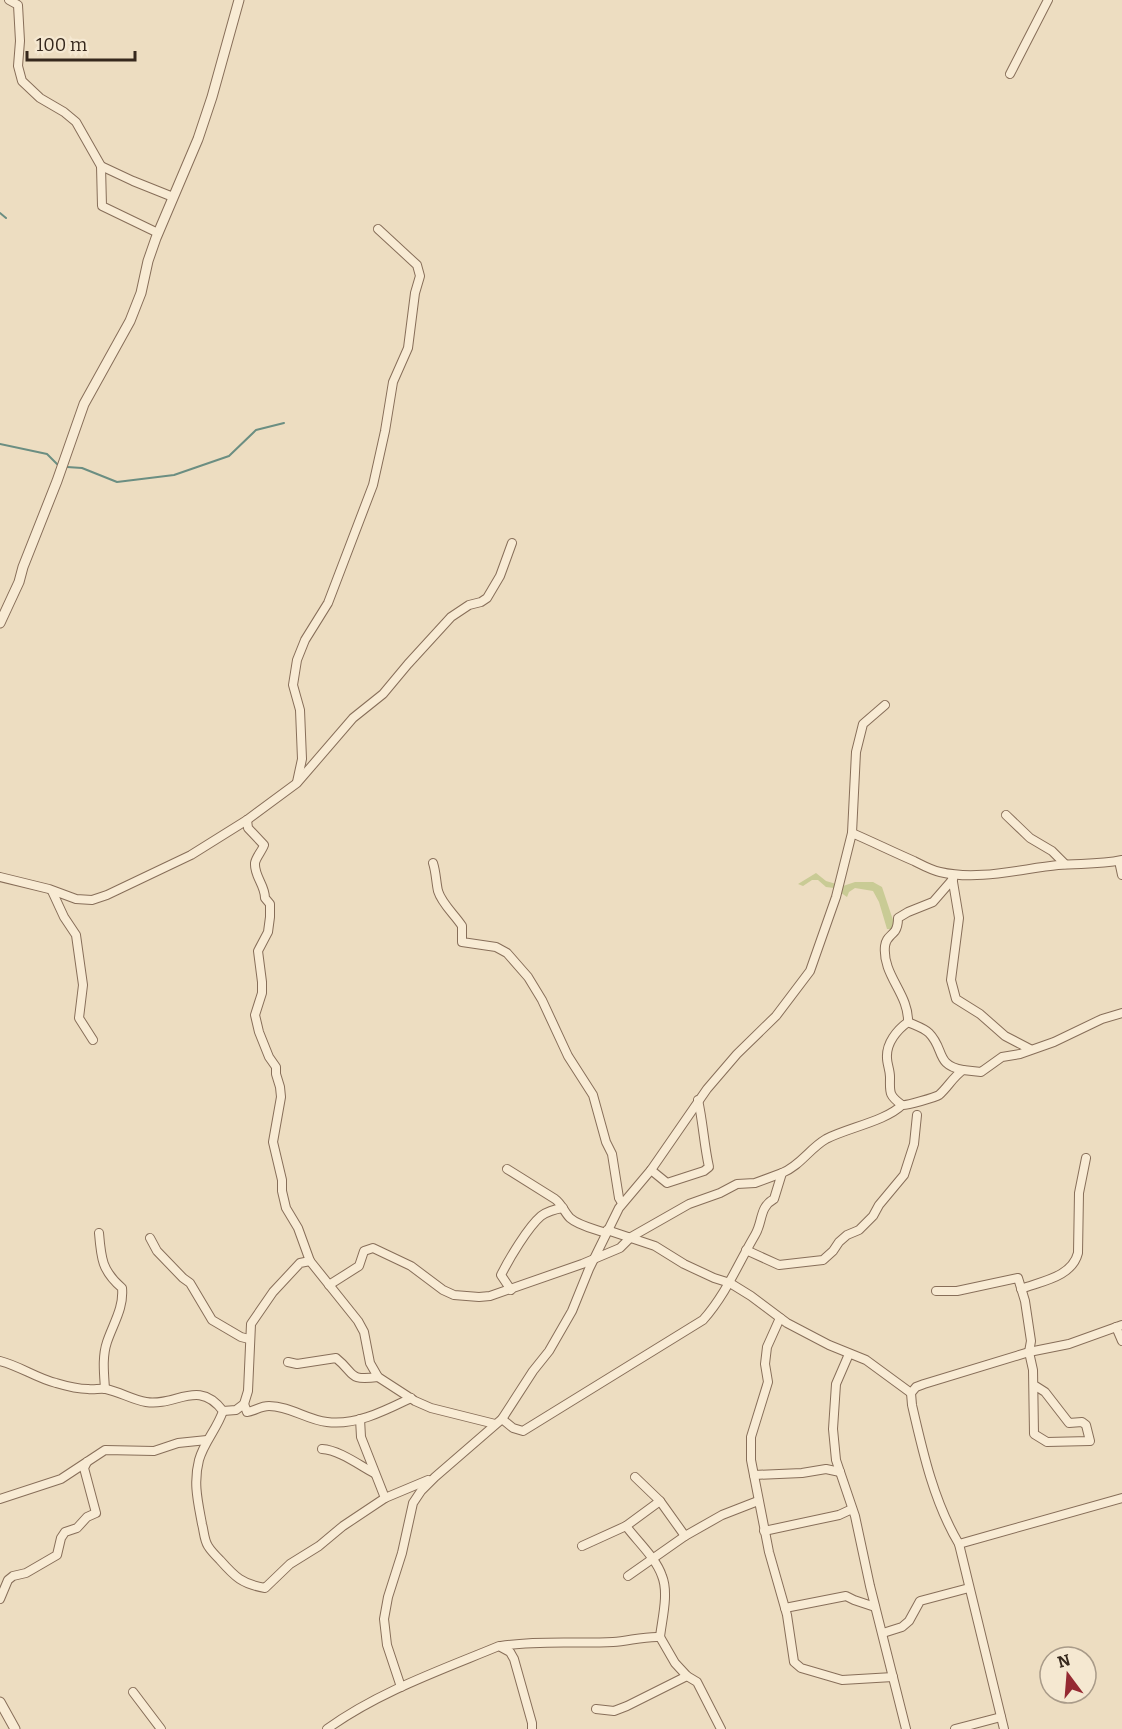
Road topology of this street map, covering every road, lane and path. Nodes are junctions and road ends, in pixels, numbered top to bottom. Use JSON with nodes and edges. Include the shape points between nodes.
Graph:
{"nodes":[{"id":1,"x":9,"y":0,"type":"edge"},
{"id":2,"x":239,"y":0,"type":"edge"},
{"id":3,"x":1048,"y":0,"type":"edge"},
{"id":4,"x":1010,"y":74,"type":"dead end"},
{"id":5,"x":101,"y":166,"type":"junction"},
{"id":6,"x":174,"y":196,"type":"junction"},
{"id":7,"x":378,"y":229,"type":"dead end"},
{"id":8,"x":158,"y":233,"type":"junction"},
{"id":9,"x":512,"y":543,"type":"dead end"},
{"id":10,"x":0,"y":623,"type":"edge"},
{"id":11,"x":885,"y":705,"type":"dead end"},
{"id":12,"x":297,"y":783,"type":"junction"},
{"id":13,"x":1006,"y":815,"type":"dead end"},
{"id":14,"x":247,"y":820,"type":"junction"},
{"id":15,"x":852,"y":833,"type":"junction"},
{"id":16,"x":1121,"y":860,"type":"edge"},
{"id":17,"x":433,"y":863,"type":"dead end"},
{"id":18,"x":1065,"y":864,"type":"junction"},
{"id":19,"x":1122,"y":875,"type":"edge"},
{"id":20,"x":952,"y":876,"type":"junction"},
{"id":21,"x":0,"y":877,"type":"edge"},
{"id":22,"x":52,"y":891,"type":"junction"},
{"id":23,"x":1122,"y":1013,"type":"edge"},
{"id":24,"x":908,"y":1022,"type":"junction"},
{"id":25,"x":93,"y":1040,"type":"dead end"},
{"id":26,"x":1030,"y":1049,"type":"junction"},
{"id":27,"x":963,"y":1070,"type":"junction"},
{"id":28,"x":698,"y":1100,"type":"junction"},
{"id":29,"x":902,"y":1105,"type":"junction"},
{"id":30,"x":917,"y":1115,"type":"dead end"},
{"id":31,"x":1086,"y":1158,"type":"dead end"},
{"id":32,"x":507,"y":1169,"type":"dead end"},
{"id":33,"x":651,"y":1170,"type":"junction"},
{"id":34,"x":782,"y":1173,"type":"junction"},
{"id":35,"x":622,"y":1203,"type":"junction"},
{"id":36,"x":563,"y":1208,"type":"junction"},
{"id":37,"x":607,"y":1231,"type":"junction"},
{"id":38,"x":99,"y":1233,"type":"dead end"},
{"id":39,"x":631,"y":1237,"type":"junction"},
{"id":40,"x":150,"y":1238,"type":"dead end"},
{"id":41,"x":746,"y":1250,"type":"junction"},
{"id":42,"x":594,"y":1259,"type":"junction"},
{"id":43,"x":310,"y":1261,"type":"junction"},
{"id":44,"x":730,"y":1283,"type":"junction"},
{"id":45,"x":329,"y":1285,"type":"junction"},
{"id":46,"x":1021,"y":1289,"type":"junction"},
{"id":47,"x":511,"y":1290,"type":"junction"},
{"id":48,"x":936,"y":1292,"type":"dead end"},
{"id":49,"x":780,"y":1318,"type":"junction"},
{"id":50,"x":1119,"y":1326,"type":"edge"},
{"id":51,"x":249,"y":1339,"type":"junction"},
{"id":52,"x":1122,"y":1341,"type":"edge"},
{"id":53,"x":1029,"y":1352,"type":"junction"},
{"id":54,"x":849,"y":1354,"type":"junction"},
{"id":55,"x":0,"y":1361,"type":"edge"},
{"id":56,"x":288,"y":1362,"type":"dead end"},
{"id":57,"x":378,"y":1377,"type":"junction"},
{"id":58,"x":1034,"y":1385,"type":"junction"},
{"id":59,"x":105,"y":1389,"type":"junction"},
{"id":60,"x":911,"y":1394,"type":"junction"},
{"id":61,"x":411,"y":1398,"type":"junction"},
{"id":62,"x":244,"y":1404,"type":"junction"},
{"id":63,"x":223,"y":1411,"type":"junction"},
{"id":64,"x":360,"y":1419,"type":"junction"},
{"id":65,"x":499,"y":1422,"type":"junction"},
{"id":66,"x":207,"y":1440,"type":"junction"},
{"id":67,"x":322,"y":1449,"type":"dead end"},
{"id":68,"x":87,"y":1460,"type":"junction"},
{"id":69,"x":840,"y":1472,"type":"junction"},
{"id":70,"x":374,"y":1473,"type":"junction"},
{"id":71,"x":754,"y":1475,"type":"junction"},
{"id":72,"x":435,"y":1477,"type":"junction"},
{"id":73,"x":635,"y":1477,"type":"dead end"},
{"id":74,"x":399,"y":1491,"type":"junction"},
{"id":75,"x":385,"y":1498,"type":"junction"},
{"id":76,"x":1122,"y":1498,"type":"edge"},
{"id":77,"x":0,"y":1499,"type":"edge"},
{"id":78,"x":660,"y":1501,"type":"junction"},
{"id":79,"x":758,"y":1501,"type":"junction"},
{"id":80,"x":413,"y":1503,"type":"junction"},
{"id":81,"x":852,"y":1509,"type":"junction"},
{"id":82,"x":626,"y":1526,"type":"junction"},
{"id":83,"x":764,"y":1531,"type":"junction"},
{"id":84,"x":685,"y":1536,"type":"junction"},
{"id":85,"x":958,"y":1544,"type":"junction"},
{"id":86,"x":582,"y":1546,"type":"dead end"},
{"id":87,"x":653,"y":1560,"type":"junction"},
{"id":88,"x":628,"y":1576,"type":"dead end"},
{"id":89,"x":969,"y":1588,"type":"junction"},
{"id":90,"x":0,"y":1599,"type":"edge"},
{"id":91,"x":875,"y":1607,"type":"junction"},
{"id":92,"x":785,"y":1608,"type":"junction"},
{"id":93,"x":883,"y":1633,"type":"junction"},
{"id":94,"x":660,"y":1637,"type":"junction"},
{"id":95,"x":500,"y":1646,"type":"junction"},
{"id":96,"x":687,"y":1676,"type":"junction"},
{"id":97,"x":893,"y":1677,"type":"junction"},
{"id":98,"x":401,"y":1687,"type":"junction"},
{"id":99,"x":133,"y":1692,"type":"dead end"},
{"id":100,"x":1,"y":1707,"type":"edge"},
{"id":101,"x":596,"y":1709,"type":"dead end"},
{"id":102,"x":1001,"y":1717,"type":"junction"},
{"id":103,"x":15,"y":1729,"type":"edge"},
{"id":104,"x":161,"y":1729,"type":"edge"},
{"id":105,"x":327,"y":1729,"type":"edge"},
{"id":106,"x":532,"y":1729,"type":"edge"},
{"id":107,"x":721,"y":1729,"type":"edge"},
{"id":108,"x":906,"y":1729,"type":"edge"},
{"id":109,"x":955,"y":1729,"type":"edge"},
{"id":110,"x":1004,"y":1729,"type":"edge"}],
"edges":[{"from":1,"to":5,"type":"street","via":[[18,5],[18,66],[22,81],[76,122]]},
{"from":2,"to":6,"type":"street","via":[[212,97]]},
{"from":3,"to":4,"type":"street"},
{"from":5,"to":6,"type":"street"},
{"from":5,"to":8,"type":"street","via":[[102,206]]},
{"from":6,"to":8,"type":"street"},
{"from":7,"to":12,"type":"street","via":[[417,265],[420,276],[408,348],[393,382],[374,485],[328,603],[297,660],[293,685],[300,710],[302,759]]},
{"from":8,"to":10,"type":"street","via":[[130,321],[84,404],[20,582]]},
{"from":9,"to":12,"type":"street","via":[[487,598],[469,604],[451,617],[383,694],[353,718]]},
{"from":11,"to":15,"type":"street","via":[[863,724],[856,752]]},
{"from":12,"to":14,"type":"street"},
{"from":13,"to":18,"type":"street"},
{"from":14,"to":22,"type":"street","via":[[191,855],[107,895],[82,900]]},
{"from":14,"to":43,"type":"street","via":[[248,828],[264,845],[255,865],[270,904],[267,932],[258,951],[262,993],[255,1015],[280,1087],[273,1142],[286,1208]]},
{"from":15,"to":20,"type":"street"},
{"from":15,"to":28,"type":"street","via":[[836,897],[810,971],[776,1016]]},
{"from":16,"to":18,"type":"street"},
{"from":16,"to":19,"type":"street"},
{"from":17,"to":35,"type":"street","via":[[439,893],[462,926],[462,942],[496,947],[507,953],[542,1000],[568,1056],[593,1095],[612,1154]]},
{"from":18,"to":20,"type":"street"},
{"from":20,"to":24,"type":"street","via":[[933,902],[898,918],[896,930],[887,937],[884,948],[889,972],[904,996]]},
{"from":20,"to":26,"type":"street","via":[[959,918],[951,980],[956,999],[1005,1036]]},
{"from":21,"to":22,"type":"street"},
{"from":22,"to":25,"type":"street","via":[[76,935],[83,985],[80,1018]]},
{"from":23,"to":26,"type":"street"},
{"from":24,"to":27,"type":"street","via":[[928,1032],[944,1062]]},
{"from":24,"to":29,"type":"street","via":[[899,1028],[887,1053],[889,1086],[894,1099]]},
{"from":26,"to":27,"type":"street","via":[[1002,1057],[981,1072]]},
{"from":27,"to":29,"type":"street","via":[[938,1096]]},
{"from":28,"to":33,"type":"street"},
{"from":28,"to":33,"type":"street","via":[[709,1167],[667,1183]]},
{"from":29,"to":34,"type":"street","via":[[872,1122],[825,1140],[796,1167]]},
{"from":30,"to":41,"type":"street","via":[[914,1144],[904,1175],[873,1216],[838,1242],[823,1260],[779,1265]]},
{"from":31,"to":46,"type":"street","via":[[1079,1193],[1076,1261],[1062,1274]]},
{"from":32,"to":36,"type":"street"},
{"from":33,"to":35,"type":"street"},
{"from":34,"to":39,"type":"street","via":[[755,1183],[737,1184],[689,1204]]},
{"from":34,"to":41,"type":"street","via":[[774,1199],[762,1210],[757,1232]]},
{"from":35,"to":37,"type":"street"},
{"from":36,"to":37,"type":"street","via":[[576,1222]]},
{"from":36,"to":47,"type":"street","via":[[542,1216],[530,1228],[501,1275]]},
{"from":37,"to":39,"type":"street"},
{"from":37,"to":42,"type":"street"},
{"from":38,"to":59,"type":"street","via":[[101,1258],[108,1275],[122,1288],[123,1298],[106,1344]]},
{"from":39,"to":42,"type":"street","via":[[620,1248]]},
{"from":39,"to":44,"type":"street"},
{"from":40,"to":51,"type":"street","via":[[157,1251],[190,1283],[212,1320]]},
{"from":41,"to":44,"type":"street"},
{"from":42,"to":47,"type":"street"},
{"from":42,"to":65,"type":"street","via":[[572,1311],[549,1351]]},
{"from":43,"to":45,"type":"street"},
{"from":43,"to":51,"type":"street","via":[[300,1263],[273,1292],[251,1324]]},
{"from":44,"to":49,"type":"street"},
{"from":44,"to":65,"type":"street","via":[[703,1320],[536,1424],[517,1431]]},
{"from":45,"to":47,"type":"street","via":[[359,1266],[364,1251],[372,1248],[411,1266],[454,1295],[479,1297]]},
{"from":45,"to":57,"type":"street","via":[[364,1332],[370,1363]]},
{"from":46,"to":48,"type":"street","via":[[1018,1278]]},
{"from":46,"to":53,"type":"street","via":[[1031,1341]]},
{"from":49,"to":54,"type":"street"},
{"from":49,"to":71,"type":"street","via":[[767,1347],[768,1382],[751,1437]]},
{"from":50,"to":52,"type":"street"},
{"from":50,"to":53,"type":"street","via":[[1069,1344]]},
{"from":51,"to":62,"type":"street"},
{"from":53,"to":58,"type":"street"},
{"from":53,"to":60,"type":"street","via":[[924,1384]]},
{"from":54,"to":60,"type":"street","via":[[866,1360]]},
{"from":54,"to":69,"type":"street","via":[[836,1384],[833,1429]]},
{"from":55,"to":59,"type":"street","via":[[56,1383]]},
{"from":56,"to":57,"type":"street","via":[[336,1358],[353,1377]]},
{"from":57,"to":61,"type":"street"},
{"from":58,"to":58,"type":"street","via":[[1045,1392],[1069,1423],[1086,1425],[1090,1441],[1047,1442],[1034,1434]]},
{"from":59,"to":63,"type":"street","via":[[147,1402],[207,1395]]},
{"from":60,"to":85,"type":"street","via":[[936,1495]]},
{"from":61,"to":64,"type":"street"},
{"from":61,"to":65,"type":"street","via":[[431,1408]]},
{"from":62,"to":63,"type":"street","via":[[236,1410]]},
{"from":62,"to":64,"type":"street","via":[[247,1412],[260,1407],[281,1407],[327,1422]]},
{"from":63,"to":66,"type":"street"},
{"from":64,"to":70,"type":"street","via":[[361,1437]]},
{"from":65,"to":72,"type":"street"},
{"from":66,"to":68,"type":"street","via":[[154,1451],[105,1450]]},
{"from":66,"to":75,"type":"street","via":[[195,1480],[206,1545],[235,1576],[253,1586],[265,1588],[290,1564]]},
{"from":67,"to":70,"type":"street"},
{"from":68,"to":77,"type":"street","via":[[61,1479]]},
{"from":68,"to":90,"type":"street","via":[[84,1468],[96,1514],[65,1532],[57,1555],[8,1580]]},
{"from":69,"to":71,"type":"street","via":[[826,1469]]},
{"from":69,"to":81,"type":"street"},
{"from":70,"to":75,"type":"street"},
{"from":71,"to":79,"type":"street"},
{"from":72,"to":74,"type":"street"},
{"from":72,"to":80,"type":"street"},
{"from":73,"to":78,"type":"street"},
{"from":74,"to":75,"type":"street"},
{"from":74,"to":80,"type":"street","via":[[411,1496]]},
{"from":76,"to":85,"type":"street"},
{"from":78,"to":82,"type":"street"},
{"from":78,"to":84,"type":"street"},
{"from":79,"to":83,"type":"street"},
{"from":79,"to":84,"type":"street"},
{"from":80,"to":98,"type":"street","via":[[384,1619],[387,1645]]},
{"from":81,"to":83,"type":"street"},
{"from":81,"to":91,"type":"street"},
{"from":82,"to":86,"type":"street"},
{"from":82,"to":87,"type":"street"},
{"from":83,"to":92,"type":"street"},
{"from":84,"to":87,"type":"street"},
{"from":85,"to":89,"type":"street"},
{"from":87,"to":88,"type":"street"},
{"from":87,"to":94,"type":"street","via":[[663,1577]]},
{"from":89,"to":93,"type":"street","via":[[920,1601],[902,1628]]},
{"from":89,"to":102,"type":"street"},
{"from":91,"to":92,"type":"street","via":[[846,1596]]},
{"from":91,"to":93,"type":"street"},
{"from":92,"to":97,"type":"street","via":[[797,1666],[842,1680]]},
{"from":93,"to":97,"type":"street"},
{"from":94,"to":95,"type":"street"},
{"from":94,"to":96,"type":"street"},
{"from":95,"to":98,"type":"street"},
{"from":95,"to":106,"type":"street","via":[[514,1659]]},
{"from":96,"to":101,"type":"street","via":[[614,1711]]},
{"from":96,"to":107,"type":"street","via":[[697,1682]]},
{"from":97,"to":108,"type":"street"},
{"from":98,"to":105,"type":"street"},
{"from":99,"to":104,"type":"street"},
{"from":100,"to":103,"type":"street"},
{"from":102,"to":109,"type":"street"},
{"from":102,"to":110,"type":"street"}]}
